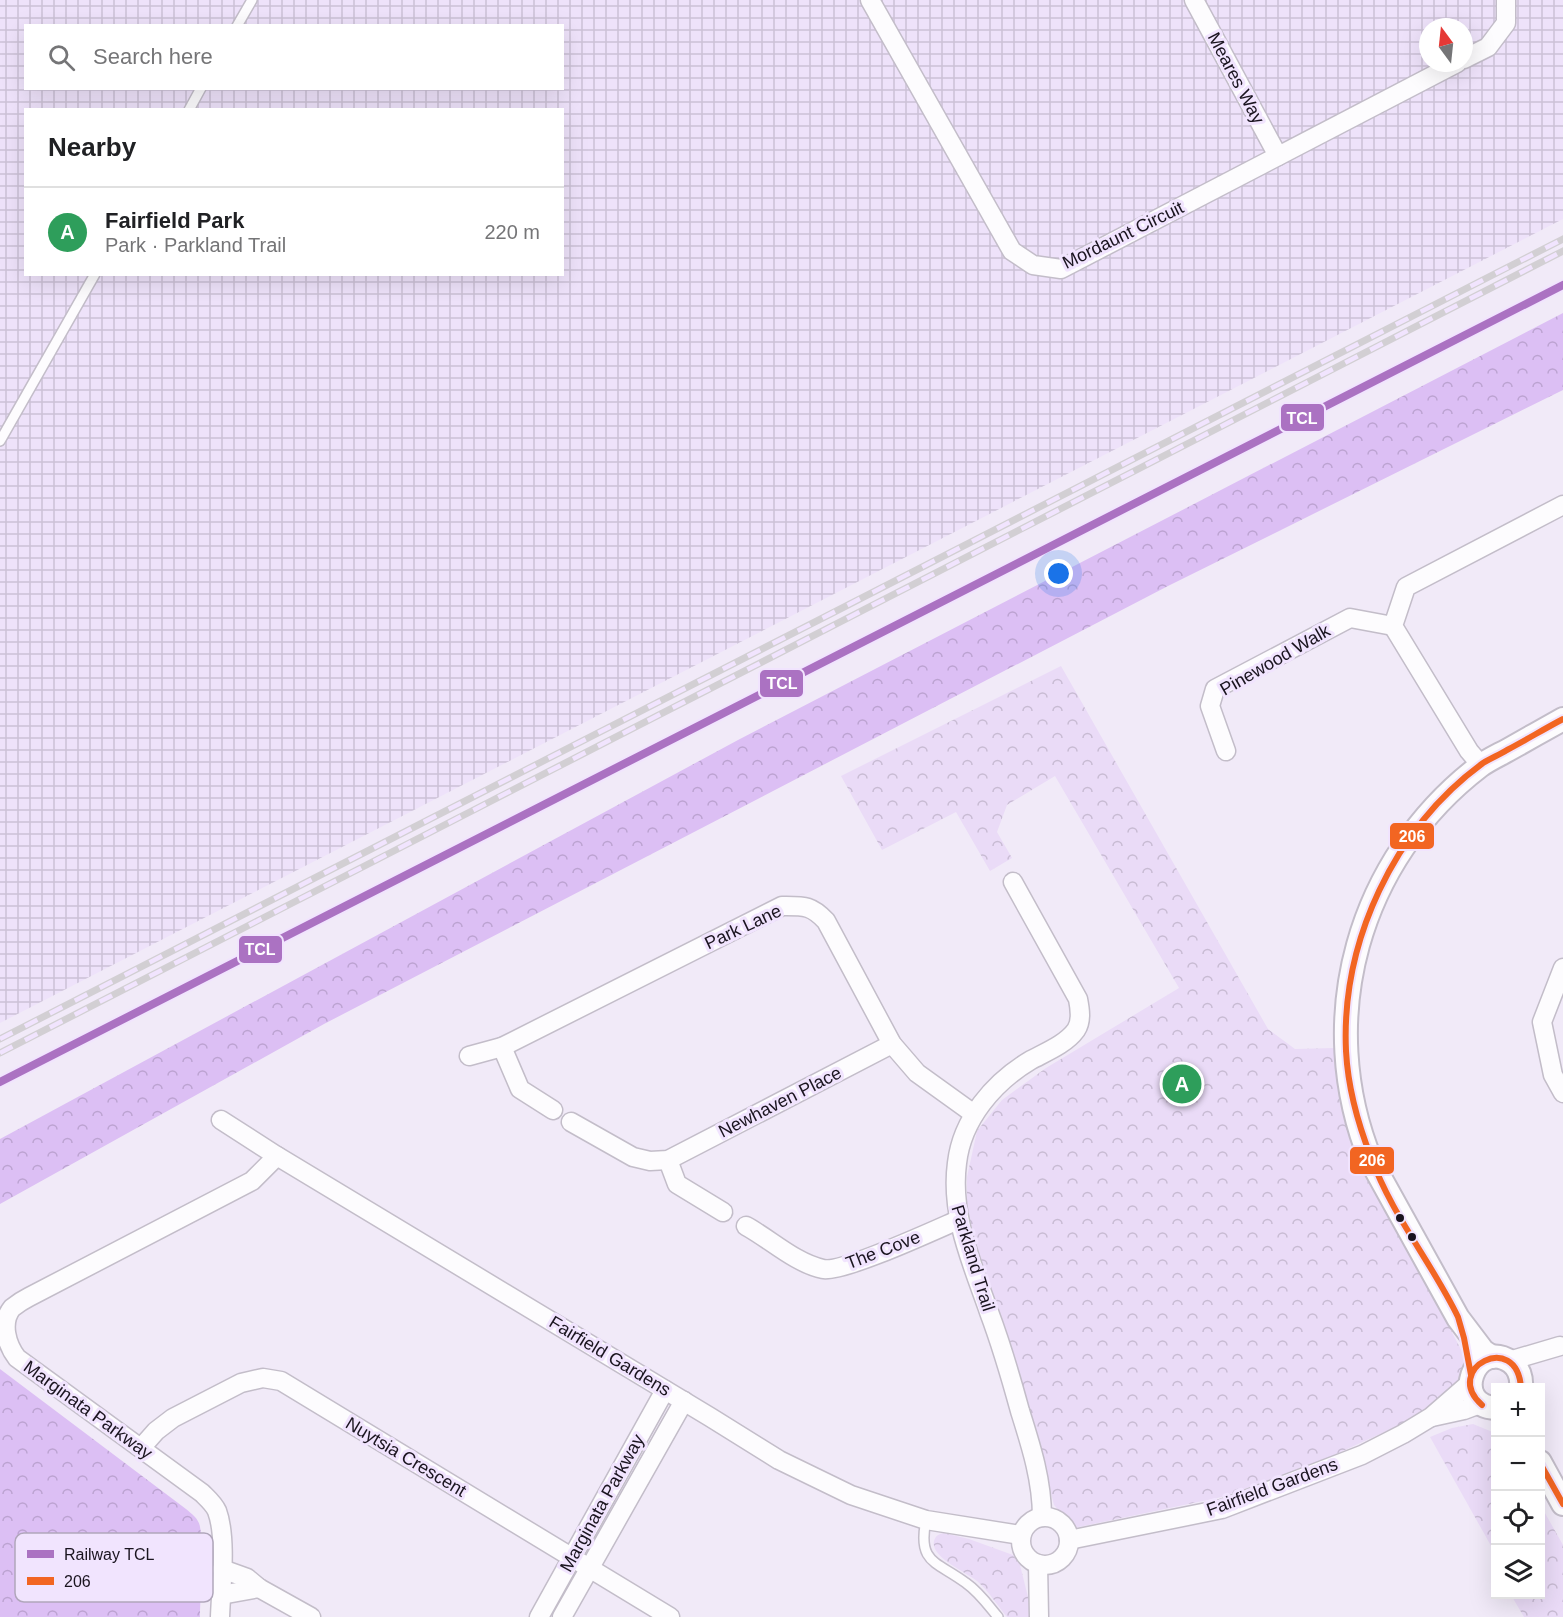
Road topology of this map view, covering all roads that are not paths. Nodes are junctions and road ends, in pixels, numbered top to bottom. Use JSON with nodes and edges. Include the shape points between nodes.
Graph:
{"nodes":[{"id":1,"x":252,"y":0,"type":"edge"},
{"id":2,"x":870,"y":0,"type":"edge"},
{"id":3,"x":1194,"y":0,"type":"edge"},
{"id":4,"x":1506,"y":0,"type":"edge"},
{"id":5,"x":238,"y":24,"type":"edge"},
{"id":6,"x":1473,"y":54,"type":"edge"},
{"id":7,"x":1440,"y":72,"type":"edge"},
{"id":8,"x":200,"y":90,"type":"edge"},
{"id":9,"x":190,"y":108,"type":"edge"},
{"id":10,"x":1278,"y":156,"type":"junction"},
{"id":11,"x":94,"y":276,"type":"edge"},
{"id":12,"x":0,"y":441,"type":"edge"},
{"id":13,"x":1563,"y":505,"type":"edge"},
{"id":14,"x":1393,"y":626,"type":"junction"},
{"id":15,"x":1563,"y":719,"type":"edge"},
{"id":16,"x":1226,"y":751,"type":"dead end"},
{"id":17,"x":1481,"y":765,"type":"junction"},
{"id":18,"x":1013,"y":882,"type":"dead end"},
{"id":19,"x":1563,"y":968,"type":"edge"},
{"id":20,"x":892,"y":1044,"type":"junction"},
{"id":21,"x":502,"y":1047,"type":"junction"},
{"id":22,"x":469,"y":1056,"type":"dead end"},
{"id":23,"x":1563,"y":1093,"type":"edge"},
{"id":24,"x":553,"y":1110,"type":"dead end"},
{"id":25,"x":974,"y":1114,"type":"junction"},
{"id":26,"x":221,"y":1120,"type":"dead end"},
{"id":27,"x":571,"y":1122,"type":"dead end"},
{"id":28,"x":277,"y":1156,"type":"junction"},
{"id":29,"x":668,"y":1160,"type":"junction"},
{"id":30,"x":723,"y":1212,"type":"dead end"},
{"id":31,"x":958,"y":1220,"type":"junction"},
{"id":32,"x":746,"y":1226,"type":"dead end"},
{"id":33,"x":1458,"y":1318,"type":"junction"},
{"id":34,"x":1562,"y":1345,"type":"edge"},
{"id":35,"x":1511,"y":1371,"type":"edge"},
{"id":36,"x":1471,"y":1379,"type":"junction"},
{"id":37,"x":665,"y":1390,"type":"junction"},
{"id":38,"x":684,"y":1401,"type":"junction"},
{"id":39,"x":1491,"y":1408,"type":"edge"},
{"id":40,"x":1431,"y":1418,"type":"junction"},
{"id":41,"x":141,"y":1448,"type":"junction"},
{"id":42,"x":1545,"y":1471,"type":"edge"},
{"id":43,"x":1563,"y":1504,"type":"edge"},
{"id":44,"x":1042,"y":1517,"type":"junction"},
{"id":45,"x":926,"y":1521,"type":"junction"},
{"id":46,"x":1021,"y":1535,"type":"junction"},
{"id":47,"x":1069,"y":1540,"type":"junction"},
{"id":48,"x":572,"y":1558,"type":"junction"},
{"id":49,"x":1038,"y":1564,"type":"junction"},
{"id":50,"x":222,"y":1569,"type":"junction"},
{"id":51,"x":589,"y":1569,"type":"junction"},
{"id":52,"x":259,"y":1588,"type":"junction"},
{"id":53,"x":221,"y":1595,"type":"junction"},
{"id":54,"x":220,"y":1617,"type":"edge"},
{"id":55,"x":311,"y":1617,"type":"edge"},
{"id":56,"x":539,"y":1617,"type":"edge"},
{"id":57,"x":562,"y":1617,"type":"edge"},
{"id":58,"x":670,"y":1617,"type":"edge"},
{"id":59,"x":998,"y":1617,"type":"edge"},
{"id":60,"x":1039,"y":1617,"type":"edge"}],
"edges":[{"from":1,"to":5,"type":"lane"},
{"from":2,"to":10,"type":"street","name":"Mordaunt Circuit","via":[[1012,251],[1033,265],[1061,269]]},
{"from":3,"to":10,"type":"street","name":"Meares Way"},
{"from":4,"to":6,"type":"street","via":[[1506,23],[1488,47]]},
{"from":7,"to":10,"type":"street","name":"Mordaunt Circuit"},
{"from":8,"to":9,"type":"lane"},
{"from":11,"to":12,"type":"lane"},
{"from":13,"to":14,"type":"street","via":[[1406,587]]},
{"from":14,"to":16,"type":"street","name":"Pinewood Walk","via":[[1350,618],[1215,689],[1210,706]]},
{"from":14,"to":17,"type":"street"},
{"from":15,"to":17,"type":"street"},
{"from":17,"to":33,"type":"street","via":[[1427,815],[1386,873],[1362,932],[1346,1005],[1347,1068],[1363,1140]]},
{"from":18,"to":25,"type":"street","name":"Parkland Trail","via":[[1078,999],[1080,1015],[1077,1029],[1065,1041],[1022,1066],[992,1090]]},
{"from":19,"to":23,"type":"street","via":[[1542,1022],[1553,1075]]},
{"from":20,"to":21,"type":"street","name":"Park Lane","via":[[826,921],[814,909],[782,906]]},
{"from":20,"to":25,"type":"street","name":"Park Lane","via":[[917,1073]]},
{"from":20,"to":29,"type":"street","name":"Newhaven Place"},
{"from":21,"to":22,"type":"street","name":"Park Lane"},
{"from":21,"to":24,"type":"street","via":[[520,1089]]},
{"from":25,"to":31,"type":"street","name":"Parkland Trail","via":[[965,1130],[957,1161]]},
{"from":26,"to":28,"type":"street","name":"Fairfield Gardens"},
{"from":27,"to":29,"type":"street","via":[[633,1157]]},
{"from":28,"to":37,"type":"street","name":"Fairfield Gardens"},
{"from":28,"to":41,"type":"street","name":"Marginata Parkway","via":[[252,1181],[29,1296],[10,1310],[3,1327],[17,1358]]},
{"from":29,"to":30,"type":"street","via":[[677,1184]]},
{"from":31,"to":32,"type":"street","name":"The Cove","via":[[854,1263],[825,1270],[804,1262]]},
{"from":31,"to":44,"type":"street","name":"Parkland Trail","via":[[1036,1465]]},
{"from":33,"to":35,"type":"street","via":[[1483,1351]]},
{"from":33,"to":36,"type":"street"},
{"from":34,"to":35,"type":"street"},
{"from":35,"to":36,"type":"street","via":[[1479,1363]]},
{"from":36,"to":39,"type":"street","via":[[1475,1398]]},
{"from":36,"to":40,"type":"street","name":"Fairfield Gardens"},
{"from":37,"to":38,"type":"street","name":"Fairfield Gardens"},
{"from":37,"to":48,"type":"street","name":"Marginata Parkway"},
{"from":38,"to":45,"type":"street","name":"Fairfield Gardens","via":[[779,1460],[851,1495]]},
{"from":38,"to":51,"type":"street","name":"Marginata Parkway"},
{"from":39,"to":40,"type":"street","name":"Fairfield Gardens"},
{"from":40,"to":47,"type":"street","name":"Fairfield Gardens","via":[[1368,1452],[1222,1509]]},
{"from":41,"to":48,"type":"street","name":"Nuytsia Crescent","via":[[173,1418],[241,1383],[263,1378],[281,1381]]},
{"from":41,"to":50,"type":"street","name":"Marginata Parkway","via":[[202,1492],[216,1508]]},
{"from":42,"to":43,"type":"street"},
{"from":44,"to":46,"type":"street","via":[[1031,1522]]},
{"from":44,"to":47,"type":"street","via":[[1059,1521]]},
{"from":45,"to":46,"type":"street","name":"Fairfield Gardens"},
{"from":45,"to":59,"type":"lane","via":[[924,1550],[932,1561],[978,1592]]},
{"from":46,"to":49,"type":"street","via":[[1025,1555]]},
{"from":47,"to":49,"type":"street","via":[[1059,1560]]},
{"from":48,"to":51,"type":"street","name":"Nuytsia Crescent"},
{"from":48,"to":56,"type":"street","name":"Marginata Parkway"},
{"from":49,"to":60,"type":"street"},
{"from":50,"to":52,"type":"street","via":[[247,1578]]},
{"from":50,"to":53,"type":"street","name":"Marginata Parkway"},
{"from":51,"to":57,"type":"street","name":"Marginata Parkway"},
{"from":51,"to":58,"type":"street","name":"Nuytsia Crescent"},
{"from":52,"to":53,"type":"street"},
{"from":52,"to":55,"type":"street"},
{"from":53,"to":54,"type":"street","name":"Marginata Parkway"}]}
